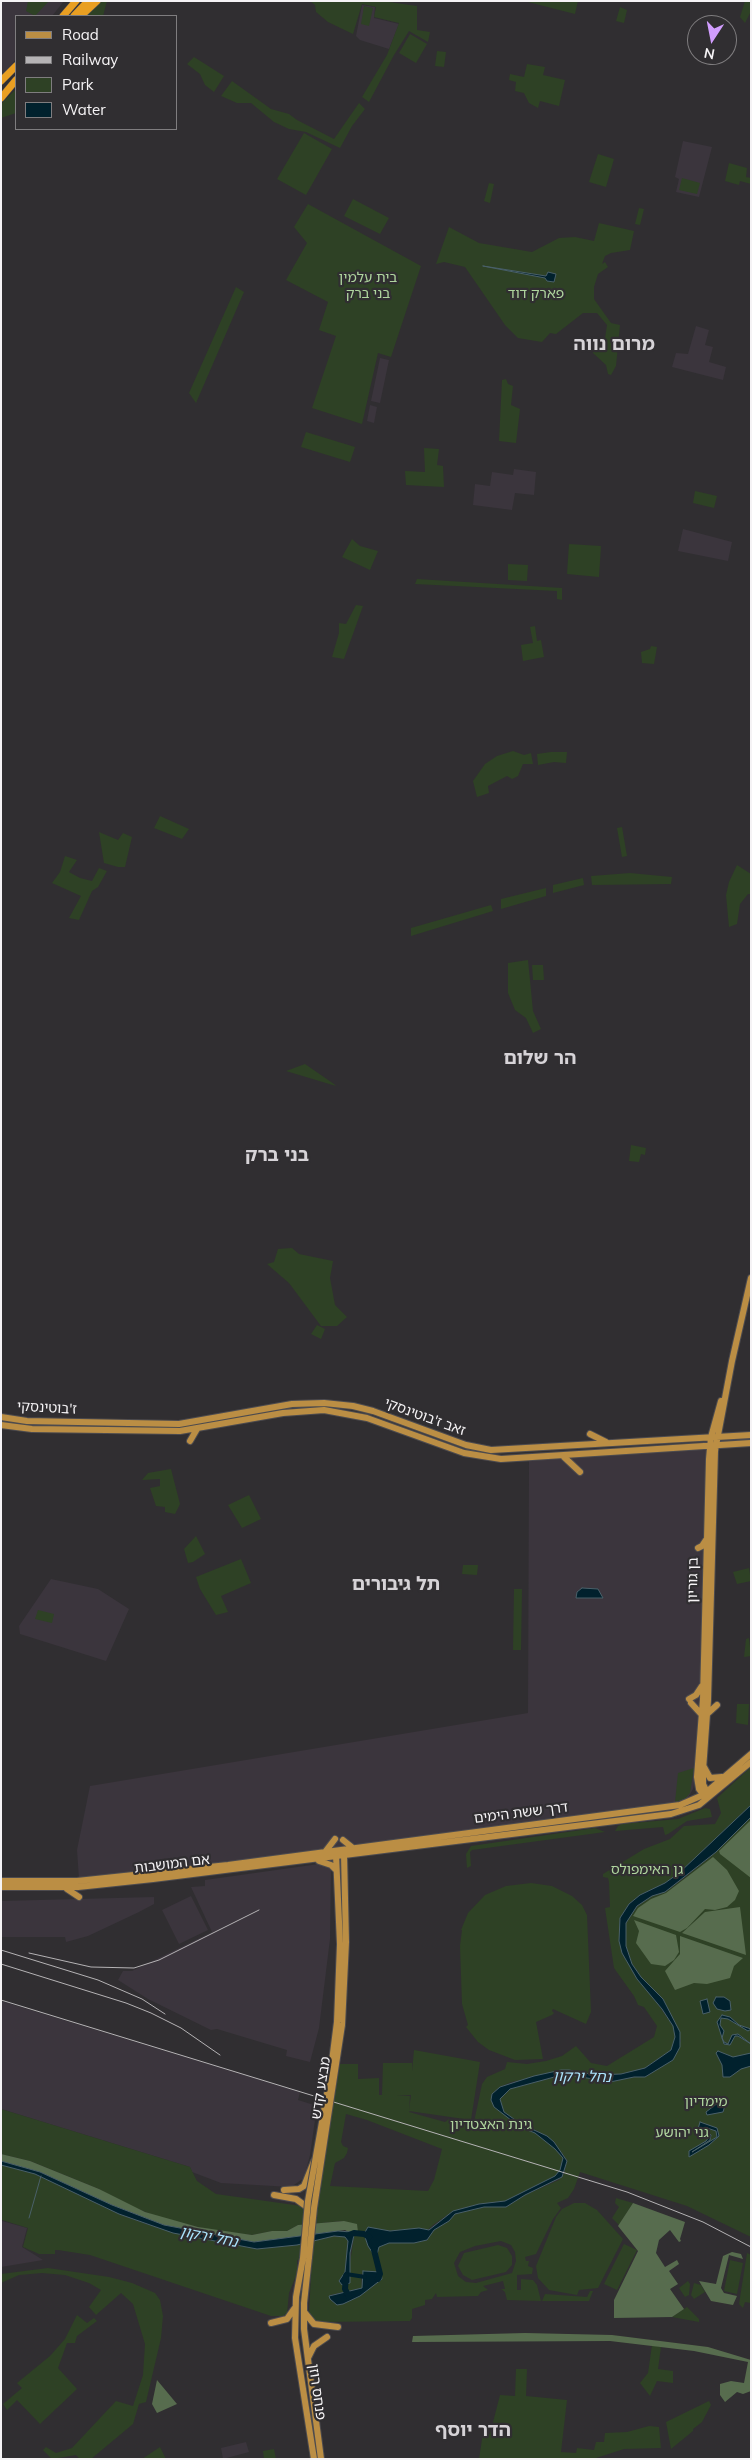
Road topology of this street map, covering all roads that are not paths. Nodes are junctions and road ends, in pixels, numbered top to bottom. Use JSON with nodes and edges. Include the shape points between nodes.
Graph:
{"nodes":[{"id":1,"x":76,"y":1,"type":"edge"},
{"id":2,"x":88,"y":1,"type":"edge"},
{"id":3,"x":97,"y":1,"type":"edge"},
{"id":4,"x":64,"y":14,"type":"edge"},
{"id":5,"x":75,"y":15,"type":"edge"},
{"id":6,"x":83,"y":15,"type":"edge"},
{"id":7,"x":15,"y":67,"type":"edge"},
{"id":8,"x":1,"y":81,"type":"edge"},
{"id":9,"x":15,"y":81,"type":"edge"},
{"id":10,"x":1,"y":98,"type":"edge"},
{"id":11,"x":751,"y":1278,"type":"edge"},
{"id":12,"x":732,"y":1361,"type":"junction"},
{"id":13,"x":1,"y":1417,"type":"edge"},
{"id":14,"x":721,"y":1421,"type":"junction"},
{"id":15,"x":92,"y":1422,"type":"joint"},
{"id":16,"x":1,"y":1425,"type":"edge"},
{"id":17,"x":197,"y":1429,"type":"junction"},
{"id":18,"x":180,"y":1431,"type":"joint"},
{"id":19,"x":590,"y":1434,"type":"dead end"},
{"id":20,"x":751,"y":1435,"type":"edge"},
{"id":21,"x":730,"y":1436,"type":"junction"},
{"id":22,"x":714,"y":1437,"type":"junction"},
{"id":23,"x":190,"y":1441,"type":"dead end"},
{"id":24,"x":751,"y":1443,"type":"edge"},
{"id":25,"x":612,"y":1444,"type":"junction"},
{"id":26,"x":713,"y":1446,"type":"junction"},
{"id":27,"x":563,"y":1456,"type":"junction"},
{"id":28,"x":580,"y":1472,"type":"dead end"},
{"id":29,"x":706,"y":1538,"type":"junction"},
{"id":30,"x":698,"y":1548,"type":"dead end"},
{"id":31,"x":703,"y":1685,"type":"junction"},
{"id":32,"x":717,"y":1705,"type":"dead end"},
{"id":33,"x":704,"y":1715,"type":"junction"},
{"id":34,"x":751,"y":1754,"type":"edge"},
{"id":35,"x":751,"y":1762,"type":"edge"},
{"id":36,"x":703,"y":1766,"type":"junction"},
{"id":37,"x":698,"y":1777,"type":"junction"},
{"id":38,"x":723,"y":1777,"type":"junction"},
{"id":39,"x":706,"y":1796,"type":"junction"},
{"id":40,"x":686,"y":1803,"type":"junction"},
{"id":41,"x":335,"y":1839,"type":"dead end"},
{"id":42,"x":343,"y":1840,"type":"dead end"},
{"id":43,"x":355,"y":1852,"type":"junction"},
{"id":44,"x":325,"y":1853,"type":"junction"},
{"id":45,"x":344,"y":1853,"type":"junction"},
{"id":46,"x":336,"y":1854,"type":"junction"},
{"id":47,"x":310,"y":1860,"type":"junction"},
{"id":48,"x":345,"y":1868,"type":"junction"},
{"id":49,"x":336,"y":1870,"type":"junction"},
{"id":50,"x":1,"y":1881,"type":"edge"},
{"id":51,"x":1,"y":1887,"type":"edge"},
{"id":52,"x":61,"y":1888,"type":"junction"},
{"id":53,"x":79,"y":1897,"type":"dead end"},
{"id":54,"x":342,"y":1989,"type":"junction"},
{"id":55,"x":316,"y":2158,"type":"junction"},
{"id":56,"x":284,"y":2190,"type":"dead end"},
{"id":57,"x":274,"y":2194,"type":"dead end"},
{"id":58,"x":307,"y":2208,"type":"junction"},
{"id":59,"x":306,"y":2257,"type":"junction"},
{"id":60,"x":296,"y":2305,"type":"junction"},
{"id":61,"x":304,"y":2310,"type":"junction"},
{"id":62,"x":271,"y":2323,"type":"dead end"},
{"id":63,"x":338,"y":2327,"type":"dead end"},
{"id":64,"x":294,"y":2328,"type":"joint"},
{"id":65,"x":304,"y":2329,"type":"joint"},
{"id":66,"x":327,"y":2337,"type":"dead end"},
{"id":67,"x":307,"y":2362,"type":"junction"},
{"id":68,"x":314,"y":2459,"type":"edge"},
{"id":69,"x":321,"y":2459,"type":"edge"}],
"edges":[{"from":1,"to":4,"type":"highway"},
{"from":2,"to":5,"type":"highway"},
{"from":3,"to":6,"type":"highway"},
{"from":7,"to":8,"type":"highway"},
{"from":9,"to":10,"type":"highway"},
{"from":11,"to":12,"type":"main road","name":"בן גוריון"},
{"from":12,"to":14,"type":"main road","name":"בן גוריון"},
{"from":12,"to":22,"type":"main road","name":"בן גוריון"},
{"from":13,"to":15,"type":"main road","name":"ז'בוטינסקי","via":[[27,1421]]},
{"from":14,"to":21,"type":"main road","via":[[724,1431]]},
{"from":14,"to":22,"type":"main road","name":"בן גוריון"},
{"from":15,"to":25,"type":"main road","name":"זאב ז'בוטינסקי","via":[[185,1424],[292,1404],[324,1402],[373,1411],[466,1445],[491,1450]]},
{"from":16,"to":18,"type":"main road","name":"ז'בוטינסקי","via":[[32,1429]]},
{"from":17,"to":18,"type":"main road","name":"זאב ז'בוטינסקי"},
{"from":17,"to":23,"type":"main road"},
{"from":17,"to":27,"type":"main road","name":"זאב ז'בוטינסקי","via":[[293,1412],[324,1410],[367,1418],[484,1458]]},
{"from":19,"to":25,"type":"main road"},
{"from":20,"to":21,"type":"main road","name":"זאב ז'בוטינסקי"},
{"from":21,"to":22,"type":"main road","name":"זאב ז'בוטינסקי"},
{"from":22,"to":25,"type":"main road","name":"זאב ז'בוטינסקי"},
{"from":22,"to":26,"type":"main road","name":"בן גוריון"},
{"from":24,"to":26,"type":"main road","name":"זאב ז'בוטינסקי"},
{"from":26,"to":27,"type":"main road","name":"זאב ז'בוטינסקי"},
{"from":26,"to":29,"type":"main road","name":"בן גוריון"},
{"from":26,"to":33,"type":"main road","name":"בן גוריון"},
{"from":27,"to":28,"type":"main road"},
{"from":29,"to":30,"type":"main road"},
{"from":29,"to":31,"type":"main road","name":"בן גוריון"},
{"from":31,"to":33,"type":"main road","name":"בן גוריון"},
{"from":31,"to":33,"type":"main road","via":[[690,1701]]},
{"from":32,"to":33,"type":"main road"},
{"from":33,"to":36,"type":"main road","name":"בן גוריון"},
{"from":33,"to":37,"type":"main road","name":"בן גוריון"},
{"from":34,"to":38,"type":"main road"},
{"from":35,"to":39,"type":"main road"},
{"from":36,"to":38,"type":"main road","via":[[710,1778]]},
{"from":36,"to":39,"type":"main road","name":"בן גוריון"},
{"from":37,"to":39,"type":"main road","name":"בן גוריון","via":[[698,1785]]},
{"from":37,"to":40,"type":"main road","via":[[694,1793]]},
{"from":38,"to":39,"type":"main road"},
{"from":39,"to":40,"type":"main road","name":"דרך ששת הימים"},
{"from":39,"to":43,"type":"main road","name":"דרך ששת הימים","via":[[693,1808],[671,1814]]},
{"from":40,"to":43,"type":"main road","name":"דרך ששת הימים"},
{"from":41,"to":44,"type":"main road"},
{"from":42,"to":43,"type":"main road"},
{"from":43,"to":45,"type":"main road","name":"דרך ששת הימים"},
{"from":43,"to":48,"type":"main road"},
{"from":44,"to":46,"type":"main road","name":"אם המושבות"},
{"from":44,"to":50,"type":"main road","name":"אם המושבות","via":[[87,1880]]},
{"from":45,"to":46,"type":"main road","name":"דרך ששת הימים"},
{"from":45,"to":48,"type":"main road","name":"מבצע קדש"},
{"from":46,"to":47,"type":"main road","name":"אם המושבות"},
{"from":46,"to":49,"type":"main road","name":"מבצע קדש"},
{"from":47,"to":49,"type":"main road","via":[[325,1862]]},
{"from":47,"to":52,"type":"main road","name":"אם המושבות"},
{"from":48,"to":54,"type":"main road","name":"מבצע קדש"},
{"from":49,"to":54,"type":"main road","name":"מבצע קדש"},
{"from":51,"to":52,"type":"main road","name":"אם המושבות"},
{"from":52,"to":53,"type":"main road"},
{"from":54,"to":55,"type":"main road","name":"מבצע קדש","bridge":true},
{"from":54,"to":59,"type":"main road","name":"מבצע קדש","bridge":true,"via":[[340,2047]]},
{"from":55,"to":56,"type":"main road","bridge":true,"via":[[304,2186]]},
{"from":55,"to":58,"type":"main road","name":"מבצע קדש","bridge":true},
{"from":57,"to":58,"type":"main road","via":[[296,2199]]},
{"from":58,"to":59,"type":"main road","name":"מבצע קדש","bridge":true},
{"from":59,"to":60,"type":"main road","name":"מבצע קדש"},
{"from":59,"to":61,"type":"main road","name":"מבצע קדש"},
{"from":60,"to":62,"type":"main road","via":[[287,2320]]},
{"from":60,"to":64,"type":"main road","name":"מבצע קדש"},
{"from":61,"to":63,"type":"main road","via":[[310,2322]]},
{"from":61,"to":65,"type":"main road","name":"מבצע קדש"},
{"from":64,"to":68,"type":"main road","name":"פנחס רוזן"},
{"from":65,"to":67,"type":"main road","name":"פנחס רוזן"},
{"from":66,"to":67,"type":"main road","via":[[311,2348]]},
{"from":67,"to":69,"type":"main road","name":"פנחס רוזן"}]}
